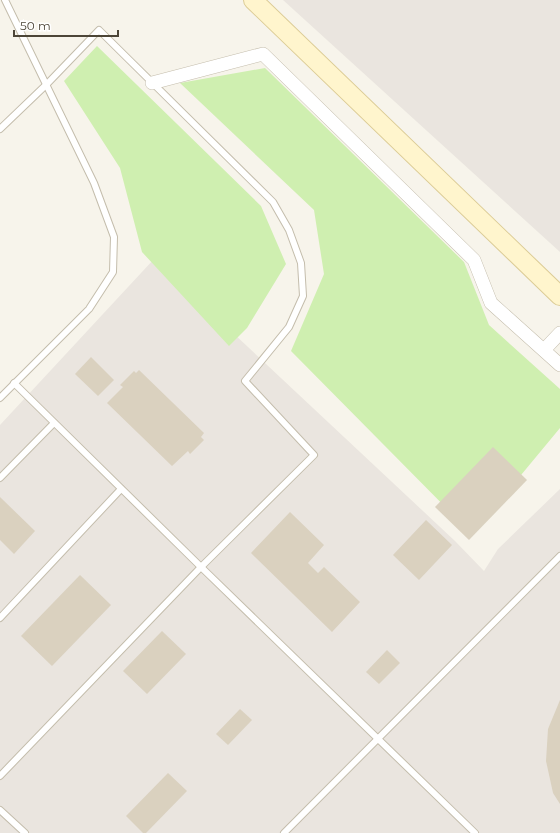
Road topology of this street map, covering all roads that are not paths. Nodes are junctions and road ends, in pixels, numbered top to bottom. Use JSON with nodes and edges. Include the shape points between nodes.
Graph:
{"nodes":[{"id":1,"x":5,"y":0,"type":"edge"},
{"id":2,"x":253,"y":0,"type":"edge"},
{"id":3,"x":152,"y":83,"type":"junction"},
{"id":4,"x":47,"y":84,"type":"junction"},
{"id":5,"x":0,"y":129,"type":"edge"},
{"id":6,"x":560,"y":296,"type":"edge"},
{"id":7,"x":560,"y":333,"type":"edge"},
{"id":8,"x":544,"y":350,"type":"junction"},
{"id":9,"x":560,"y":365,"type":"edge"},
{"id":10,"x":14,"y":383,"type":"junction"},
{"id":11,"x":0,"y":398,"type":"edge"},
{"id":12,"x":54,"y":423,"type":"junction"},
{"id":13,"x":0,"y":478,"type":"edge"},
{"id":14,"x":121,"y":488,"type":"junction"},
{"id":15,"x":560,"y":556,"type":"edge"},
{"id":16,"x":201,"y":567,"type":"junction"},
{"id":17,"x":0,"y":618,"type":"edge"},
{"id":18,"x":377,"y":739,"type":"junction"},
{"id":19,"x":0,"y":776,"type":"edge"},
{"id":20,"x":0,"y":810,"type":"edge"},
{"id":21,"x":25,"y":833,"type":"edge"},
{"id":22,"x":284,"y":833,"type":"edge"},
{"id":23,"x":475,"y":833,"type":"edge"}],
"edges":[{"from":1,"to":4,"type":"lane"},
{"from":2,"to":6,"type":"street"},
{"from":3,"to":4,"type":"lane","via":[[99,30]]},
{"from":3,"to":8,"type":"street","via":[[263,54],[474,260],[491,303]]},
{"from":3,"to":16,"type":"lane","via":[[273,202],[289,230],[301,263],[303,296],[289,327],[245,382],[314,456]]},
{"from":4,"to":5,"type":"lane"},
{"from":4,"to":10,"type":"lane","via":[[94,183],[114,237],[113,272],[89,309]]},
{"from":7,"to":8,"type":"street"},
{"from":8,"to":9,"type":"street"},
{"from":10,"to":11,"type":"lane"},
{"from":10,"to":12,"type":"lane"},
{"from":12,"to":13,"type":"lane"},
{"from":12,"to":14,"type":"lane"},
{"from":14,"to":16,"type":"lane"},
{"from":14,"to":17,"type":"lane"},
{"from":15,"to":18,"type":"lane"},
{"from":16,"to":18,"type":"lane"},
{"from":16,"to":19,"type":"lane"},
{"from":18,"to":22,"type":"lane"},
{"from":18,"to":23,"type":"lane"},
{"from":20,"to":21,"type":"lane"}]}
